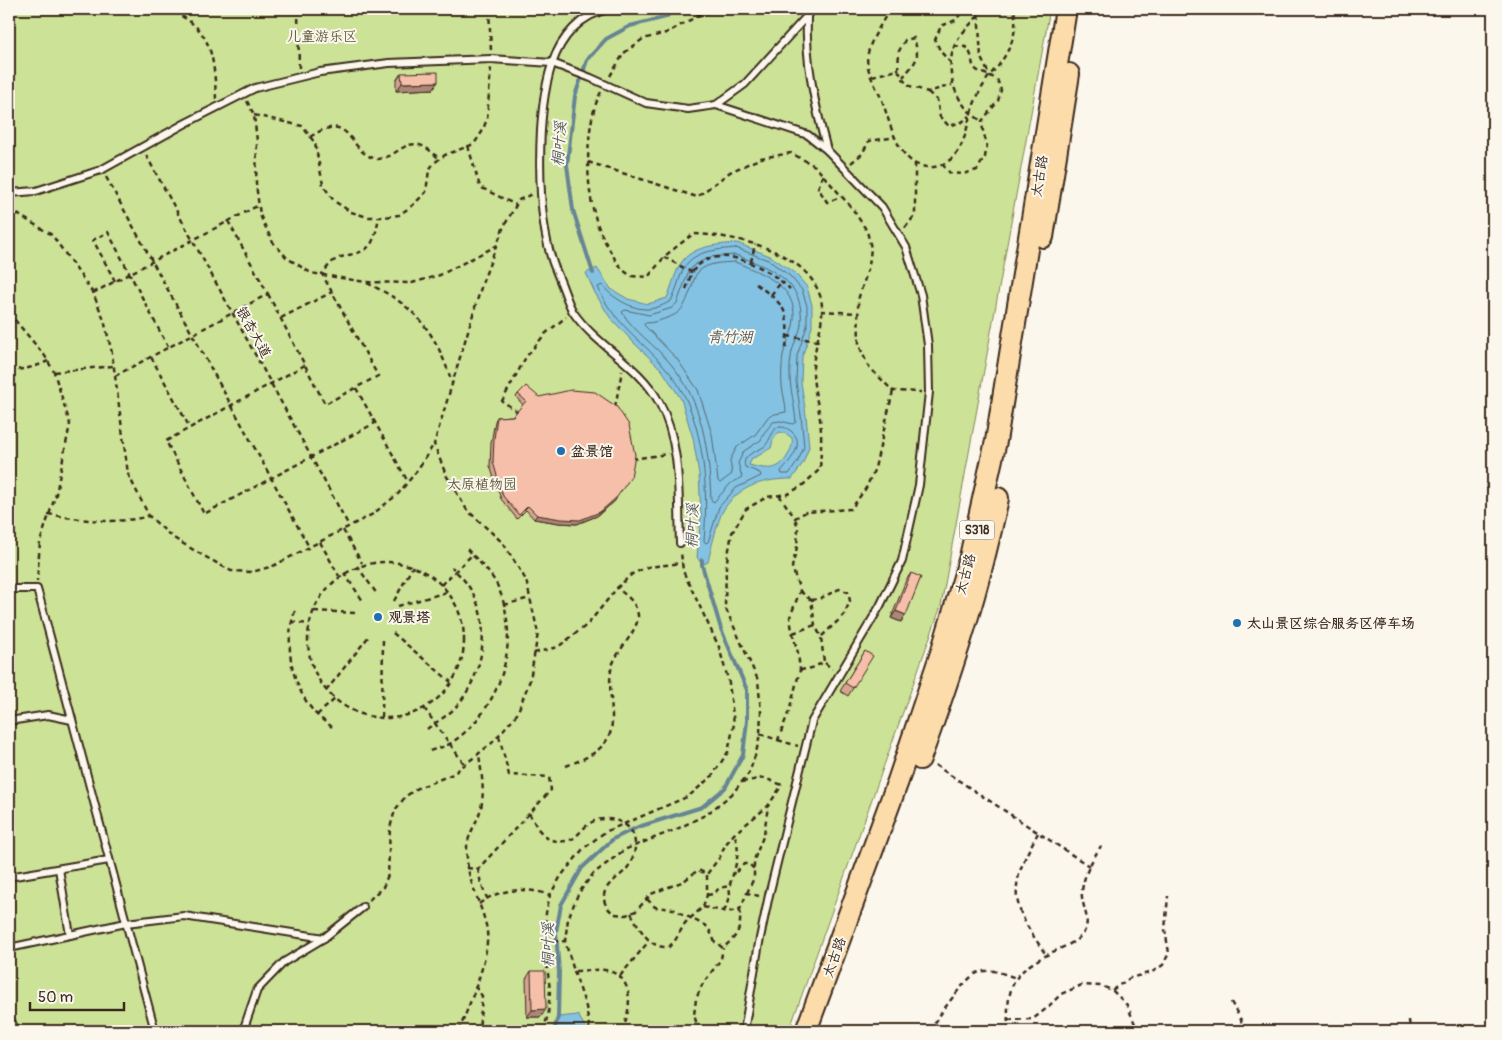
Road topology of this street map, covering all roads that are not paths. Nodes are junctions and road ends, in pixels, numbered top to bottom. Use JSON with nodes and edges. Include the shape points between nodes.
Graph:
{"nodes":[{"id":1,"x":609,"y":9,"type":"edge"},
{"id":2,"x":810,"y":9,"type":"edge"},
{"id":3,"x":1066,"y":9,"type":"edge"},
{"id":4,"x":1080,"y":9,"type":"edge"},
{"id":5,"x":807,"y":16,"type":"junction"},
{"id":6,"x":552,"y":63,"type":"junction"},
{"id":7,"x":716,"y":105,"type":"junction"},
{"id":8,"x":827,"y":150,"type":"junction"},
{"id":9,"x":9,"y":194,"type":"edge"},
{"id":10,"x":680,"y":543,"type":"road end"},
{"id":11,"x":9,"y":589,"type":"edge"},
{"id":12,"x":72,"y":720,"type":"junction"},
{"id":13,"x":9,"y":722,"type":"edge"},
{"id":14,"x":109,"y":860,"type":"junction"},
{"id":15,"x":59,"y":868,"type":"junction"},
{"id":16,"x":9,"y":877,"type":"edge"},
{"id":17,"x":363,"y":907,"type":"road end"},
{"id":18,"x":126,"y":923,"type":"junction"},
{"id":19,"x":70,"y":934,"type":"junction"},
{"id":20,"x":324,"y":938,"type":"junction"},
{"id":21,"x":9,"y":948,"type":"edge"},
{"id":22,"x":9,"y":1016,"type":"edge"},
{"id":23,"x":16,"y":1031,"type":"edge"},
{"id":24,"x":155,"y":1031,"type":"edge"},
{"id":25,"x":243,"y":1031,"type":"edge"},
{"id":26,"x":744,"y":1031,"type":"edge"},
{"id":27,"x":806,"y":1031,"type":"edge"},
{"id":28,"x":820,"y":1031,"type":"edge"}],
"edges":[{"from":1,"to":6,"type":"lane","via":[[595,12],[579,22],[564,40]]},
{"from":2,"to":5,"type":"lane"},
{"from":3,"to":27,"type":"main road","name":"太古路","number":"S318","via":[[996,442],[972,548],[898,781]]},
{"from":4,"to":28,"type":"main road","name":"太古路","number":"S318","via":[[990,538],[955,658]]},
{"from":5,"to":7,"type":"lane","via":[[746,84]]},
{"from":5,"to":8,"type":"lane","via":[[806,43],[816,110]]},
{"from":6,"to":7,"type":"lane","via":[[646,103],[688,109]]},
{"from":6,"to":9,"type":"lane","via":[[491,59],[389,63],[299,77],[255,88],[101,170],[36,191]]},
{"from":6,"to":10,"type":"lane","via":[[542,122],[544,225],[552,262],[572,311],[596,339],[641,376],[659,401],[670,428],[677,468]]},
{"from":7,"to":8,"type":"lane","via":[[808,135]]},
{"from":8,"to":26,"type":"lane","via":[[882,207],[906,247],[921,295],[928,345],[929,392],[919,485],[902,561],[880,606],[812,721],[804,748],[768,899]]},
{"from":11,"to":12,"type":"lane","via":[[37,589]]},
{"from":12,"to":13,"type":"lane","via":[[48,715]]},
{"from":12,"to":14,"type":"lane"},
{"from":14,"to":15,"type":"lane"},
{"from":14,"to":18,"type":"lane"},
{"from":15,"to":16,"type":"lane"},
{"from":15,"to":19,"type":"lane"},
{"from":17,"to":20,"type":"lane"},
{"from":18,"to":19,"type":"lane"},
{"from":18,"to":20,"type":"lane","via":[[184,916]]},
{"from":18,"to":24,"type":"lane"},
{"from":19,"to":21,"type":"lane"},
{"from":20,"to":25,"type":"lane","via":[[284,962],[257,990]]},
{"from":22,"to":23,"type":"lane"}]}
